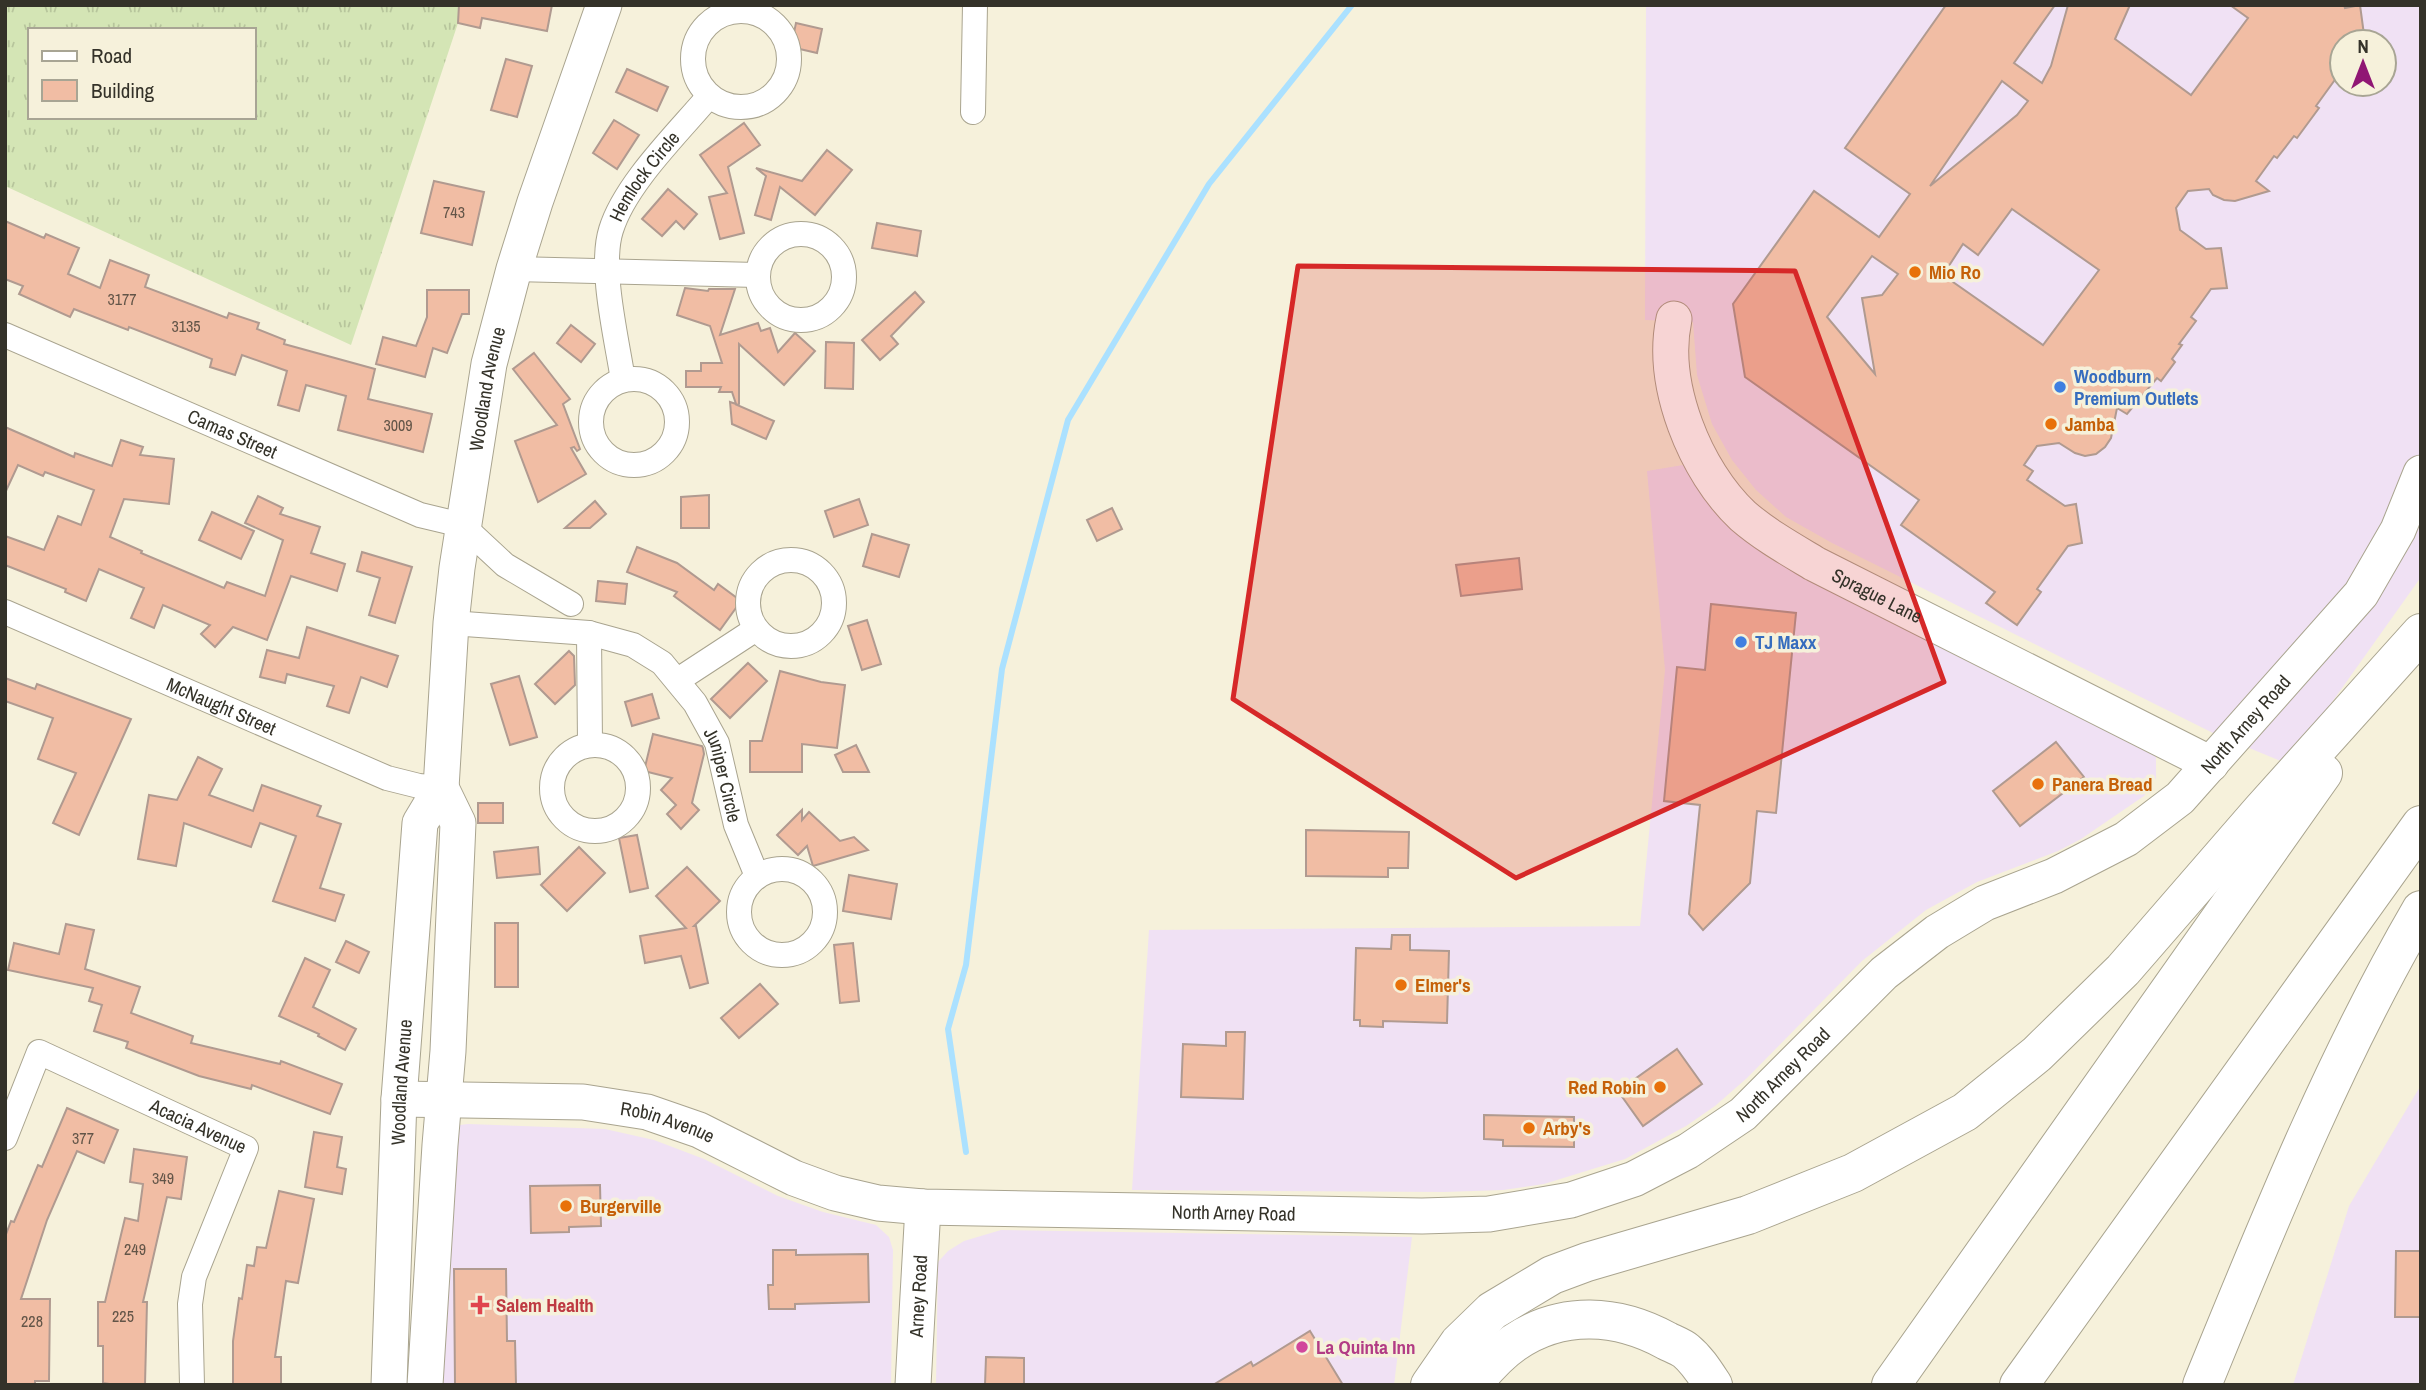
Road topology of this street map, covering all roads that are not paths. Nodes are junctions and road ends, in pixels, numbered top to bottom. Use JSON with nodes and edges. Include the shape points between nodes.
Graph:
{"nodes":[{"id":1,"x":604,"y":5,"type":"edge"},
{"id":2,"x":975,"y":5,"type":"edge"},
{"id":3,"x":709,"y":96,"type":"dead end"},
{"id":4,"x":973,"y":112,"type":"dead end"},
{"id":5,"x":514,"y":269,"type":"junction"},
{"id":6,"x":607,"y":271,"type":"junction"},
{"id":7,"x":757,"y":275,"type":"dead end"},
{"id":8,"x":1674,"y":319,"type":"dead end"},
{"id":9,"x":5,"y":335,"type":"edge"},
{"id":10,"x":623,"y":380,"type":"dead end"},
{"id":11,"x":2421,"y":472,"type":"edge"},
{"id":12,"x":462,"y":525,"type":"junction"},
{"id":13,"x":571,"y":604,"type":"dead end"},
{"id":14,"x":5,"y":611,"type":"edge"},
{"id":15,"x":451,"y":624,"type":"junction"},
{"id":16,"x":756,"y":629,"type":"dead end"},
{"id":17,"x":589,"y":633,"type":"junction"},
{"id":18,"x":2421,"y":634,"type":"edge"},
{"id":19,"x":678,"y":680,"type":"junction"},
{"id":20,"x":590,"y":744,"type":"dead end"},
{"id":21,"x":2211,"y":764,"type":"junction"},
{"id":22,"x":441,"y":788,"type":"junction"},
{"id":23,"x":2421,"y":825,"type":"edge"},
{"id":24,"x":757,"y":876,"type":"dead end"},
{"id":25,"x":2421,"y":910,"type":"edge"},
{"id":26,"x":399,"y":1099,"type":"junction"},
{"id":27,"x":444,"y":1100,"type":"junction"},
{"id":28,"x":5,"y":1138,"type":"edge"},
{"id":29,"x":923,"y":1207,"type":"junction"},
{"id":30,"x":192,"y":1385,"type":"edge"},
{"id":31,"x":389,"y":1385,"type":"edge"},
{"id":32,"x":425,"y":1385,"type":"edge"},
{"id":33,"x":913,"y":1385,"type":"edge"},
{"id":34,"x":1430,"y":1385,"type":"edge"},
{"id":35,"x":1472,"y":1385,"type":"edge"},
{"id":36,"x":1713,"y":1385,"type":"edge"},
{"id":37,"x":1891,"y":1385,"type":"edge"},
{"id":38,"x":2019,"y":1385,"type":"edge"},
{"id":39,"x":2202,"y":1385,"type":"edge"}],
"edges":[{"from":1,"to":5,"type":"main road","name":"Woodland Avenue"},
{"from":2,"to":4,"type":"street"},
{"from":3,"to":6,"type":"street","name":"Hemlock Circle","via":[[620,209],[610,232]]},
{"from":5,"to":6,"type":"street"},
{"from":5,"to":12,"type":"main road","name":"Woodland Avenue","via":[[489,364]]},
{"from":6,"to":7,"type":"street"},
{"from":6,"to":10,"type":"street","name":"Hemlock Circle"},
{"from":8,"to":21,"type":"main road","name":"Sprague Lane","via":[[1672,368],[1685,426],[1703,463],[1741,514],[1815,564]]},
{"from":9,"to":12,"type":"street","name":"Camas Street","via":[[420,515]]},
{"from":11,"to":21,"type":"main road","name":"North Arney Road","via":[[2398,530],[2361,594]]},
{"from":12,"to":13,"type":"street","via":[[505,565]]},
{"from":12,"to":15,"type":"main road","name":"Woodland Avenue"},
{"from":14,"to":22,"type":"street","name":"McNaught Street","via":[[387,778]]},
{"from":15,"to":17,"type":"street","name":"Juniper Circle"},
{"from":15,"to":22,"type":"main road","name":"Woodland Avenue"},
{"from":16,"to":19,"type":"street"},
{"from":17,"to":19,"type":"street","name":"Juniper Circle","via":[[634,645]]},
{"from":17,"to":20,"type":"street"},
{"from":18,"to":34,"type":"highway","via":[[2123,970],[2037,1054],[1965,1112],[1853,1173],[1748,1215],[1552,1275],[1492,1311],[1459,1343]]},
{"from":18,"to":37,"type":"highway"},
{"from":19,"to":24,"type":"street","name":"Juniper Circle","via":[[717,743],[736,825]]},
{"from":21,"to":29,"type":"main road","name":"North Arney Road","via":[[2180,798],[2126,839],[2054,876],[1985,903],[1937,932],[1884,973],[1743,1114],[1688,1151],[1634,1179],[1571,1200],[1489,1214]]},
{"from":22,"to":26,"type":"main road","name":"Woodland Avenue","via":[[420,823]]},
{"from":22,"to":27,"type":"main road","via":[[458,822]]},
{"from":23,"to":38,"type":"highway"},
{"from":25,"to":39,"type":"highway","via":[[2342,1059]]},
{"from":26,"to":27,"type":"main road","name":"Robin Avenue"},
{"from":26,"to":31,"type":"main road","name":"Woodland Avenue"},
{"from":27,"to":29,"type":"main road","name":"Robin Avenue","via":[[583,1102],[647,1112],[699,1130],[825,1189],[878,1203]]},
{"from":27,"to":32,"type":"main road"},
{"from":28,"to":30,"type":"street","name":"Acacia Avenue","via":[[39,1052],[246,1148],[194,1277]]},
{"from":29,"to":33,"type":"main road","name":"Arney Road"},
{"from":35,"to":36,"type":"highway","via":[[1514,1343],[1546,1327],[1601,1319],[1646,1329],[1686,1351]]}]}
